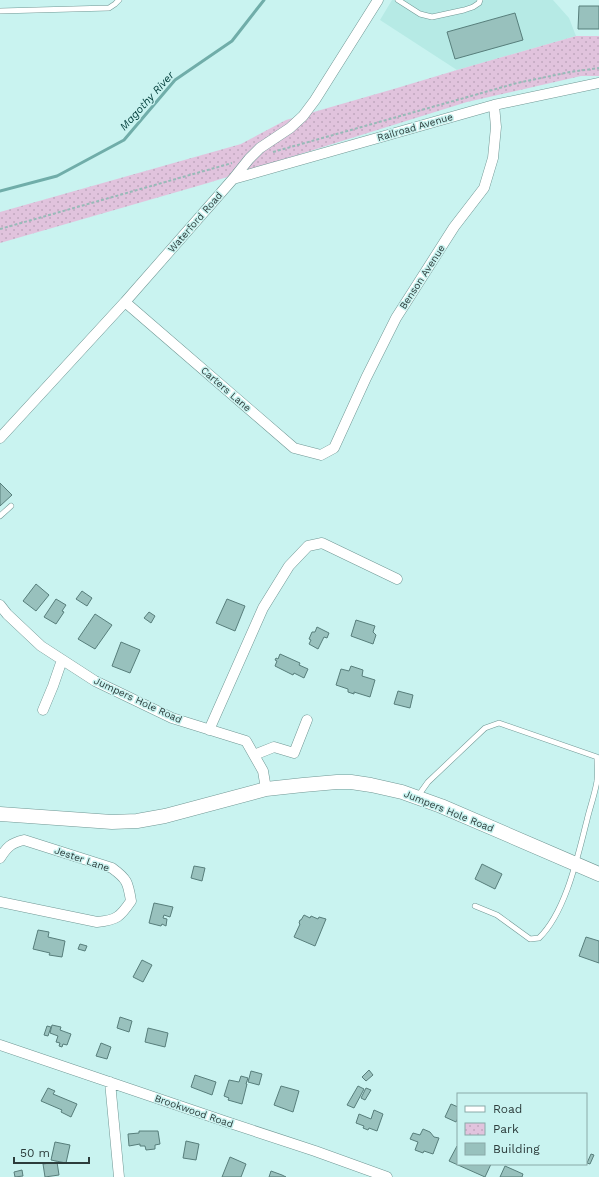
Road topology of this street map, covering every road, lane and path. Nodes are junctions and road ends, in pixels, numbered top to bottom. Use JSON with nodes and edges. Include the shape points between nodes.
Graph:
{"nodes":[{"id":1,"x":119,"y":0,"type":"edge"},
{"id":2,"x":378,"y":0,"type":"edge"},
{"id":3,"x":398,"y":0,"type":"edge"},
{"id":4,"x":480,"y":0,"type":"edge"},
{"id":5,"x":0,"y":11,"type":"edge"},
{"id":6,"x":599,"y":68,"type":"edge"},
{"id":7,"x":599,"y":83,"type":"edge"},
{"id":8,"x":494,"y":105,"type":"junction"},
{"id":9,"x":272,"y":152,"type":"dead end"},
{"id":10,"x":249,"y":159,"type":"junction"},
{"id":11,"x":233,"y":179,"type":"junction"},
{"id":12,"x":0,"y":230,"type":"edge"},
{"id":13,"x":125,"y":302,"type":"junction"},
{"id":14,"x":0,"y":438,"type":"edge"},
{"id":15,"x":334,"y":448,"type":"joint"},
{"id":16,"x":11,"y":506,"type":"dead end"},
{"id":17,"x":0,"y":516,"type":"edge"},
{"id":18,"x":397,"y":579,"type":"dead end"},
{"id":19,"x":0,"y":605,"type":"edge"},
{"id":20,"x":62,"y":660,"type":"junction"},
{"id":21,"x":43,"y":710,"type":"dead end"},
{"id":22,"x":307,"y":720,"type":"dead end"},
{"id":23,"x":209,"y":730,"type":"junction"},
{"id":24,"x":254,"y":755,"type":"junction"},
{"id":25,"x":266,"y":789,"type":"junction"},
{"id":26,"x":417,"y":797,"type":"junction"},
{"id":27,"x":0,"y":814,"type":"edge"},
{"id":28,"x":0,"y":858,"type":"edge"},
{"id":29,"x":576,"y":864,"type":"junction"},
{"id":30,"x":599,"y":874,"type":"edge"},
{"id":31,"x":0,"y":902,"type":"edge"},
{"id":32,"x":475,"y":906,"type":"dead end"},
{"id":33,"x":0,"y":1045,"type":"edge"},
{"id":34,"x":110,"y":1082,"type":"junction"},
{"id":35,"x":119,"y":1177,"type":"edge"},
{"id":36,"x":387,"y":1177,"type":"edge"}],
"edges":[{"from":1,"to":5,"type":"lane","via":[[109,8]]},
{"from":2,"to":10,"type":"street","name":"Waterford Road","via":[[315,100],[290,128],[260,148]]},
{"from":3,"to":4,"type":"lane","via":[[420,14],[432,17],[469,9]]},
{"from":6,"to":9,"type":"path","via":[[517,83]]},
{"from":7,"to":8,"type":"street","name":"Railroad Avenue"},
{"from":8,"to":11,"type":"street","name":"Railroad Avenue"},
{"from":8,"to":15,"type":"street","name":"Benson Avenue","via":[[496,127],[493,158],[484,188],[454,227],[396,318]]},
{"from":10,"to":11,"type":"street","name":"Waterford Road"},
{"from":10,"to":12,"type":"path"},
{"from":11,"to":13,"type":"street","name":"Waterford Road"},
{"from":13,"to":14,"type":"street","name":"Waterford Road"},
{"from":13,"to":15,"type":"street","name":"Carters Lane","via":[[294,448],[321,455]]},
{"from":16,"to":17,"type":"lane"},
{"from":18,"to":23,"type":"street","via":[[322,543],[308,546],[289,566],[263,608]]},
{"from":19,"to":20,"type":"street","name":"Jumpers Hole Road","via":[[41,646]]},
{"from":20,"to":21,"type":"street"},
{"from":20,"to":23,"type":"street","name":"Jumpers Hole Road","via":[[95,681],[172,718]]},
{"from":22,"to":24,"type":"street","via":[[294,753],[274,747]]},
{"from":23,"to":24,"type":"street","name":"Jumpers Hole Road","via":[[246,741]]},
{"from":24,"to":25,"type":"street","name":"Jumpers Hole Road","via":[[263,771]]},
{"from":25,"to":26,"type":"main road","name":"Jumpers Hole Road","via":[[352,782]]},
{"from":25,"to":27,"type":"main road","name":"Jumpers Hole Road","via":[[165,816],[137,820],[112,822]]},
{"from":26,"to":29,"type":"main road","name":"Jumpers Hole Road"},
{"from":26,"to":29,"type":"lane","via":[[428,782],[485,728],[499,723],[597,757],[597,781]]},
{"from":28,"to":31,"type":"street","name":"Jester Lane","via":[[6,848],[14,842],[24,840],[112,868],[122,876],[131,901],[123,913],[112,921],[97,922]]},
{"from":29,"to":30,"type":"main road","name":"Jumpers Hole Road"},
{"from":29,"to":32,"type":"lane","via":[[552,923],[539,938],[530,939],[497,915]]},
{"from":33,"to":34,"type":"street","name":"Brookwood Road"},
{"from":34,"to":35,"type":"street"},
{"from":34,"to":36,"type":"street","name":"Brookwood Road"}]}
